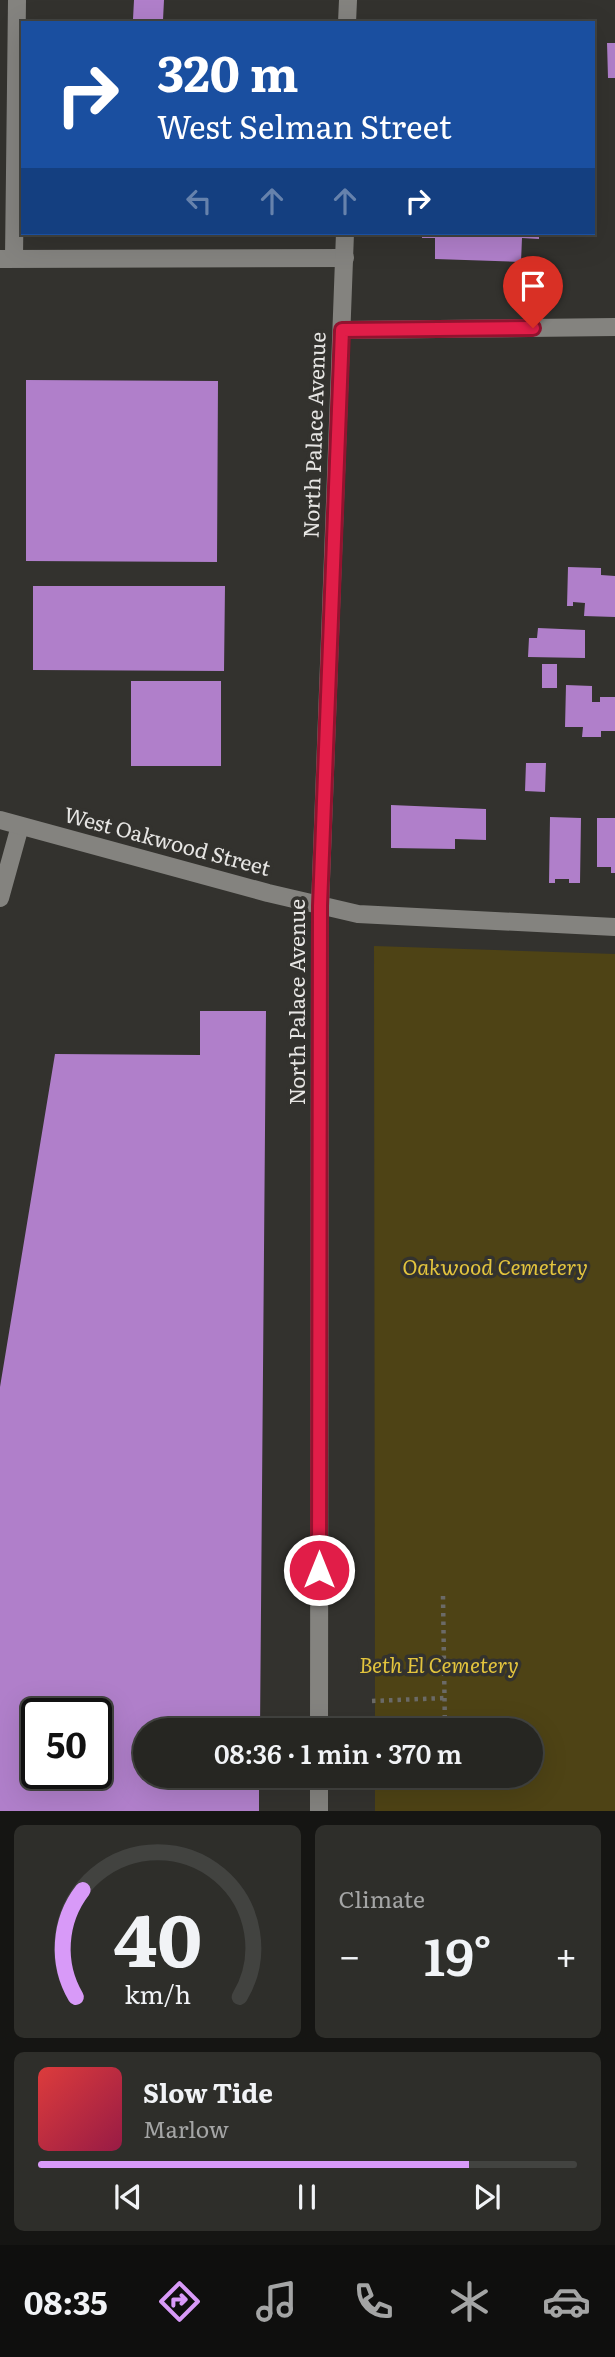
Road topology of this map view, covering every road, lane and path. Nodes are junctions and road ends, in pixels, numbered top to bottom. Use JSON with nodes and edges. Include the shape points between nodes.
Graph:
{"nodes":[{"id":1,"x":17,"y":0,"type":"edge"},
{"id":2,"x":348,"y":0,"type":"edge"},
{"id":3,"x":347,"y":21,"type":"edge"},
{"id":4,"x":345,"y":235,"type":"edge"},
{"id":5,"x":7,"y":258,"type":"edge"},
{"id":6,"x":345,"y":258,"type":"junction"},
{"id":7,"x":615,"y":327,"type":"edge"},
{"id":8,"x":342,"y":330,"type":"junction"},
{"id":9,"x":0,"y":820,"type":"edge"},
{"id":10,"x":20,"y":826,"type":"junction"},
{"id":11,"x":0,"y":898,"type":"edge"},
{"id":12,"x":320,"y":906,"type":"junction"},
{"id":13,"x":615,"y":927,"type":"edge"},
{"id":14,"x":443,"y":1596,"type":"dead end"},
{"id":15,"x":445,"y":1698,"type":"junction"},
{"id":16,"x":372,"y":1700,"type":"dead end"},
{"id":17,"x":319,"y":1718,"type":"edge"},
{"id":18,"x":445,"y":1718,"type":"edge"},
{"id":19,"x":319,"y":1788,"type":"edge"},
{"id":20,"x":319,"y":1811,"type":"edge"}],
"edges":[{"from":1,"to":5,"type":"street"},
{"from":2,"to":3,"type":"street"},
{"from":4,"to":6,"type":"street","name":"North Palace Avenue"},
{"from":5,"to":6,"type":"street"},
{"from":6,"to":8,"type":"street","name":"North Palace Avenue"},
{"from":7,"to":8,"type":"street"},
{"from":8,"to":12,"type":"street","name":"North Palace Avenue"},
{"from":9,"to":10,"type":"street","name":"West Oakwood Street"},
{"from":10,"to":11,"type":"street"},
{"from":10,"to":12,"type":"street","name":"West Oakwood Street"},
{"from":12,"to":13,"type":"street","name":"West Oakwood Street","via":[[358,914]]},
{"from":12,"to":17,"type":"street","name":"North Palace Avenue"},
{"from":14,"to":15,"type":"path"},
{"from":15,"to":16,"type":"path"},
{"from":15,"to":18,"type":"path"},
{"from":19,"to":20,"type":"street"}]}
